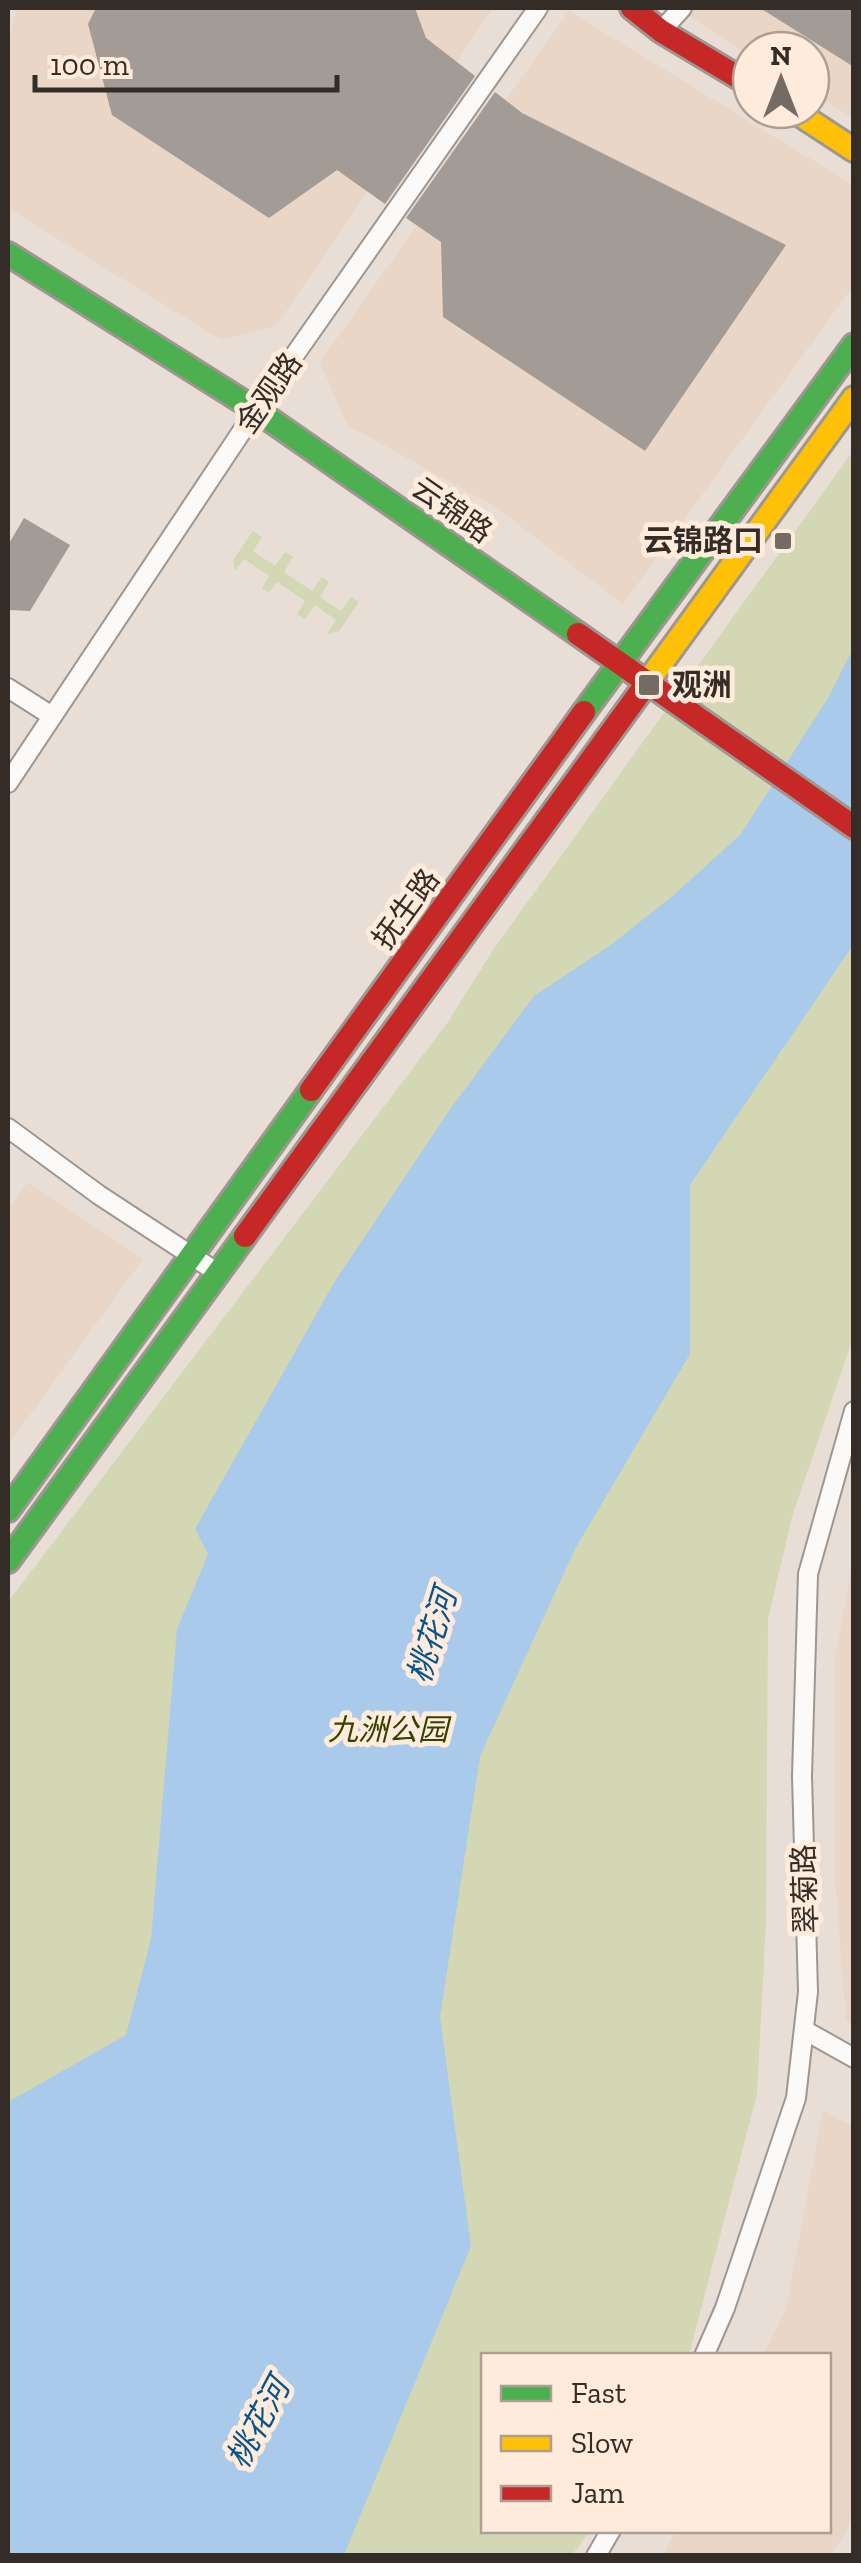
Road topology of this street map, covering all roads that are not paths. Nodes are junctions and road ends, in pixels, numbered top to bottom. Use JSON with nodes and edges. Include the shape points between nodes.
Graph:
{"nodes":[{"id":1,"x":538,"y":8,"type":"edge"},
{"id":2,"x":632,"y":8,"type":"edge"},
{"id":3,"x":682,"y":8,"type":"edge"},
{"id":4,"x":661,"y":31,"type":"junction"},
{"id":5,"x":731,"y":73,"type":"edge"},
{"id":6,"x":824,"y":130,"type":"edge"},
{"id":7,"x":854,"y":150,"type":"edge"},
{"id":8,"x":8,"y":254,"type":"edge"},
{"id":9,"x":854,"y":345,"type":"edge"},
{"id":10,"x":854,"y":398,"type":"edge"},
{"id":11,"x":256,"y":410,"type":"junction"},
{"id":12,"x":619,"y":663,"type":"junction"},
{"id":13,"x":645,"y":682,"type":"junction"},
{"id":14,"x":8,"y":688,"type":"edge"},
{"id":15,"x":52,"y":716,"type":"junction"},
{"id":16,"x":8,"y":783,"type":"edge"},
{"id":17,"x":854,"y":827,"type":"edge"},
{"id":18,"x":8,"y":1128,"type":"edge"},
{"id":19,"x":192,"y":1255,"type":"junction"},
{"id":20,"x":218,"y":1273,"type":"junction"},
{"id":21,"x":854,"y":1411,"type":"edge"},
{"id":22,"x":8,"y":1510,"type":"edge"},
{"id":23,"x":8,"y":1560,"type":"edge"},
{"id":24,"x":804,"y":2030,"type":"junction"},
{"id":25,"x":854,"y":2058,"type":"edge"},
{"id":26,"x":705,"y":2353,"type":"edge"},
{"id":27,"x":610,"y":2533,"type":"edge"},
{"id":28,"x":596,"y":2556,"type":"edge"}],
"edges":[{"from":1,"to":11,"type":"street","name":"金观路"},
{"from":2,"to":4,"type":"main road"},
{"from":3,"to":4,"type":"street"},
{"from":4,"to":5,"type":"main road"},
{"from":6,"to":7,"type":"main road"},
{"from":8,"to":11,"type":"main road","name":"云锦路"},
{"from":9,"to":12,"type":"main road","name":"抚生路"},
{"from":10,"to":13,"type":"main road","name":"抚生路"},
{"from":11,"to":12,"type":"main road","name":"云锦路"},
{"from":11,"to":15,"type":"street","name":"金观路"},
{"from":12,"to":13,"type":"main road","name":"云锦路"},
{"from":12,"to":19,"type":"main road","name":"抚生路"},
{"from":13,"to":17,"type":"main road","name":"云锦路"},
{"from":13,"to":20,"type":"main road","name":"抚生路"},
{"from":14,"to":15,"type":"street"},
{"from":15,"to":16,"type":"street","name":"金观路"},
{"from":18,"to":19,"type":"street"},
{"from":19,"to":20,"type":"street"},
{"from":19,"to":22,"type":"main road","name":"抚生路"},
{"from":20,"to":23,"type":"main road","name":"抚生路"},
{"from":21,"to":24,"type":"street","name":"翠菊路","via":[[808,1574]]},
{"from":24,"to":25,"type":"street"},
{"from":24,"to":26,"type":"street","name":"翠菊路","via":[[796,2098]]},
{"from":27,"to":28,"type":"street"}]}
